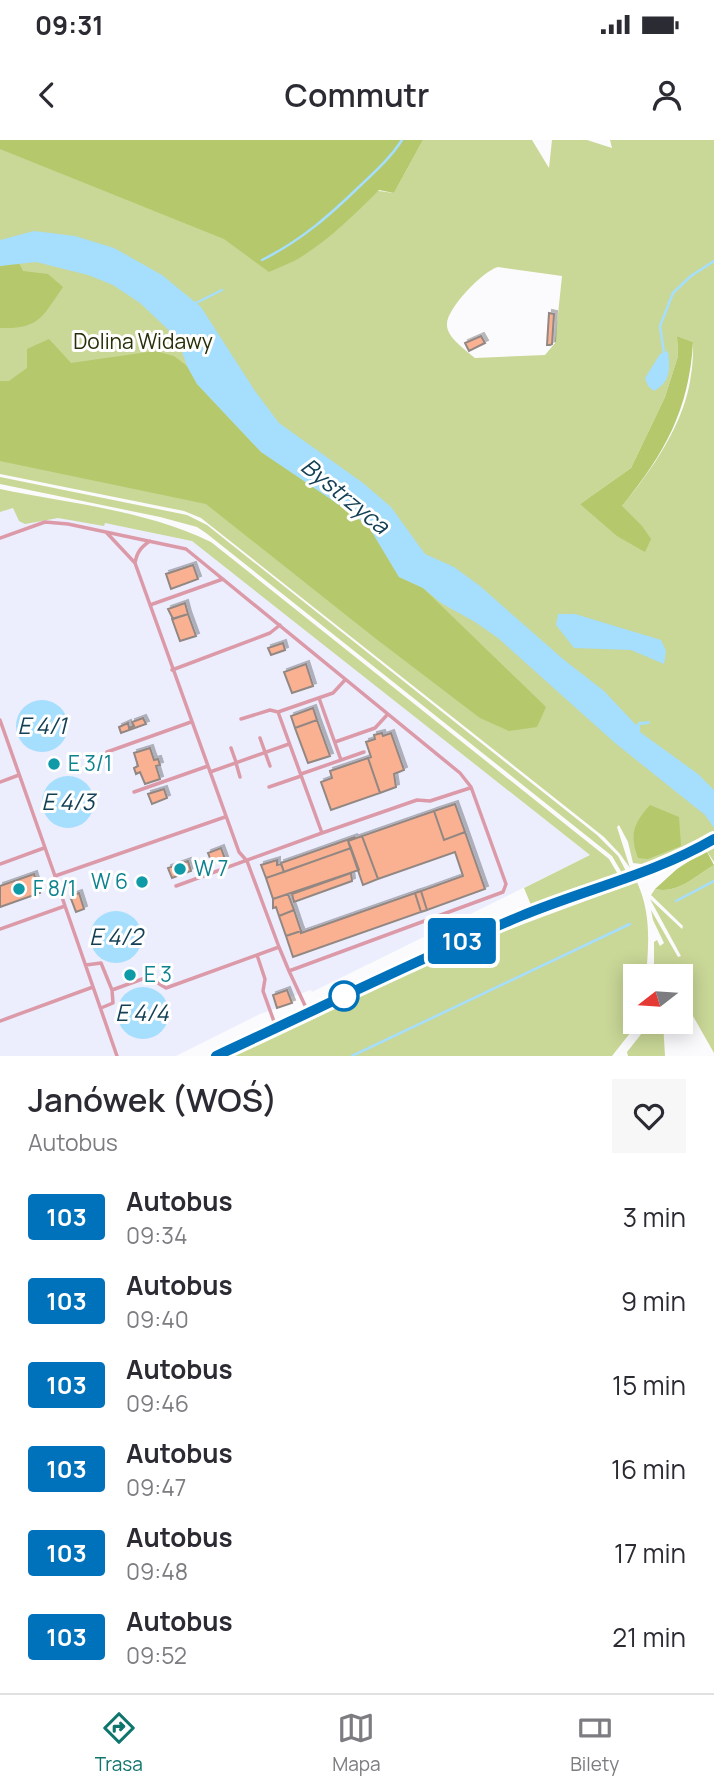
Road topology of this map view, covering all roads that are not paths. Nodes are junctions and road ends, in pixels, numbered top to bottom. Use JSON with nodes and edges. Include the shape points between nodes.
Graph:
{"nodes":[{"id":1,"x":106,"y":531,"type":"junction"},
{"id":2,"x":0,"y":538,"type":"edge"},
{"id":3,"x":150,"y":541,"type":"junction"},
{"id":4,"x":135,"y":563,"type":"junction"},
{"id":5,"x":223,"y":579,"type":"junction"},
{"id":6,"x":150,"y":605,"type":"junction"},
{"id":7,"x":280,"y":625,"type":"junction"},
{"id":8,"x":172,"y":670,"type":"junction"},
{"id":9,"x":345,"y":680,"type":"junction"},
{"id":10,"x":319,"y":698,"type":"junction"},
{"id":11,"x":278,"y":712,"type":"junction"},
{"id":12,"x":387,"y":715,"type":"junction"},
{"id":13,"x":240,"y":719,"type":"dead end"},
{"id":14,"x":0,"y":720,"type":"edge"},
{"id":15,"x":191,"y":722,"type":"junction"},
{"id":16,"x":260,"y":738,"type":"dead end"},
{"id":17,"x":335,"y":743,"type":"junction"},
{"id":18,"x":289,"y":744,"type":"junction"},
{"id":19,"x":231,"y":748,"type":"dead end"},
{"id":20,"x":107,"y":752,"type":"dead end"},
{"id":21,"x":265,"y":752,"type":"junction"},
{"id":22,"x":364,"y":752,"type":"dead end"},
{"id":23,"x":341,"y":760,"type":"junction"},
{"id":24,"x":236,"y":763,"type":"junction"},
{"id":25,"x":208,"y":766,"type":"junction"},
{"id":26,"x":270,"y":766,"type":"dead end"},
{"id":27,"x":210,"y":772,"type":"junction"},
{"id":28,"x":19,"y":775,"type":"junction"},
{"id":29,"x":301,"y":775,"type":"junction"},
{"id":30,"x":240,"y":777,"type":"dead end"},
{"id":31,"x":0,"y":782,"type":"edge"},
{"id":32,"x":269,"y":787,"type":"dead end"},
{"id":33,"x":471,"y":787,"type":"junction"},
{"id":34,"x":134,"y":792,"type":"dead end"},
{"id":35,"x":226,"y":817,"type":"junction"},
{"id":36,"x":322,"y":833,"type":"junction"},
{"id":37,"x":714,"y":839,"type":"edge"},
{"id":38,"x":45,"y":848,"type":"junction"},
{"id":39,"x":247,"y":862,"type":"junction"},
{"id":40,"x":0,"y":864,"type":"edge"},
{"id":41,"x":55,"y":876,"type":"junction"},
{"id":42,"x":176,"y":886,"type":"dead end"},
{"id":43,"x":65,"y":906,"type":"junction"},
{"id":44,"x":0,"y":929,"type":"edge"},
{"id":45,"x":279,"y":947,"type":"junction"},
{"id":46,"x":257,"y":955,"type":"junction"},
{"id":47,"x":86,"y":965,"type":"junction"},
{"id":48,"x":289,"y":971,"type":"junction"},
{"id":49,"x":93,"y":987,"type":"junction"},
{"id":50,"x":112,"y":990,"type":"junction"},
{"id":51,"x":101,"y":1008,"type":"junction"},
{"id":52,"x":308,"y":1013,"type":"junction"},
{"id":53,"x":0,"y":1021,"type":"edge"},
{"id":54,"x":276,"y":1027,"type":"junction"},
{"id":55,"x":117,"y":1056,"type":"edge"},
{"id":56,"x":216,"y":1056,"type":"edge"}],
"edges":[{"from":1,"to":2,"type":"lane","via":[[45,522]]},
{"from":1,"to":3,"type":"lane"},
{"from":1,"to":4,"type":"lane"},
{"from":3,"to":4,"type":"lane","via":[[141,547]]},
{"from":3,"to":5,"type":"lane","via":[[186,549]]},
{"from":4,"to":6,"type":"lane"},
{"from":5,"to":6,"type":"lane"},
{"from":5,"to":7,"type":"lane"},
{"from":6,"to":8,"type":"lane"},
{"from":7,"to":8,"type":"lane","via":[[270,634]]},
{"from":7,"to":9,"type":"lane"},
{"from":8,"to":15,"type":"lane"},
{"from":9,"to":10,"type":"lane","via":[[333,693]]},
{"from":9,"to":12,"type":"lane"},
{"from":10,"to":11,"type":"lane"},
{"from":10,"to":17,"type":"lane"},
{"from":11,"to":13,"type":"lane"},
{"from":11,"to":18,"type":"lane"},
{"from":12,"to":17,"type":"lane","via":[[375,728]]},
{"from":12,"to":33,"type":"lane"},
{"from":14,"to":28,"type":"lane"},
{"from":15,"to":20,"type":"lane"},
{"from":15,"to":25,"type":"lane"},
{"from":16,"to":21,"type":"lane"},
{"from":17,"to":23,"type":"lane"},
{"from":18,"to":21,"type":"lane"},
{"from":18,"to":29,"type":"lane"},
{"from":19,"to":24,"type":"lane"},
{"from":21,"to":24,"type":"lane"},
{"from":21,"to":26,"type":"lane"},
{"from":22,"to":23,"type":"lane"},
{"from":23,"to":29,"type":"lane"},
{"from":24,"to":27,"type":"lane"},
{"from":24,"to":30,"type":"lane"},
{"from":25,"to":27,"type":"lane"},
{"from":25,"to":34,"type":"lane"},
{"from":27,"to":35,"type":"lane"},
{"from":28,"to":31,"type":"lane"},
{"from":28,"to":38,"type":"lane"},
{"from":29,"to":32,"type":"lane"},
{"from":29,"to":36,"type":"lane"},
{"from":33,"to":36,"type":"lane","via":[[430,801],[417,800]]},
{"from":33,"to":48,"type":"lane","via":[[506,884],[503,892]]},
{"from":35,"to":39,"type":"lane"},
{"from":35,"to":41,"type":"lane"},
{"from":36,"to":39,"type":"lane"},
{"from":37,"to":52,"type":"street","via":[[684,856],[506,922]]},
{"from":38,"to":40,"type":"lane"},
{"from":38,"to":41,"type":"lane"},
{"from":39,"to":42,"type":"lane"},
{"from":39,"to":45,"type":"lane"},
{"from":41,"to":43,"type":"lane"},
{"from":43,"to":44,"type":"lane"},
{"from":43,"to":47,"type":"lane"},
{"from":45,"to":46,"type":"lane"},
{"from":45,"to":48,"type":"lane"},
{"from":46,"to":50,"type":"lane","via":[[166,988],[148,977]]},
{"from":46,"to":54,"type":"lane"},
{"from":47,"to":49,"type":"lane"},
{"from":47,"to":50,"type":"lane","via":[[101,963]]},
{"from":48,"to":52,"type":"lane"},
{"from":49,"to":51,"type":"lane"},
{"from":49,"to":53,"type":"lane"},
{"from":50,"to":51,"type":"lane","via":[[113,1003]]},
{"from":51,"to":55,"type":"lane"},
{"from":52,"to":54,"type":"street"},
{"from":54,"to":56,"type":"street"}]}
